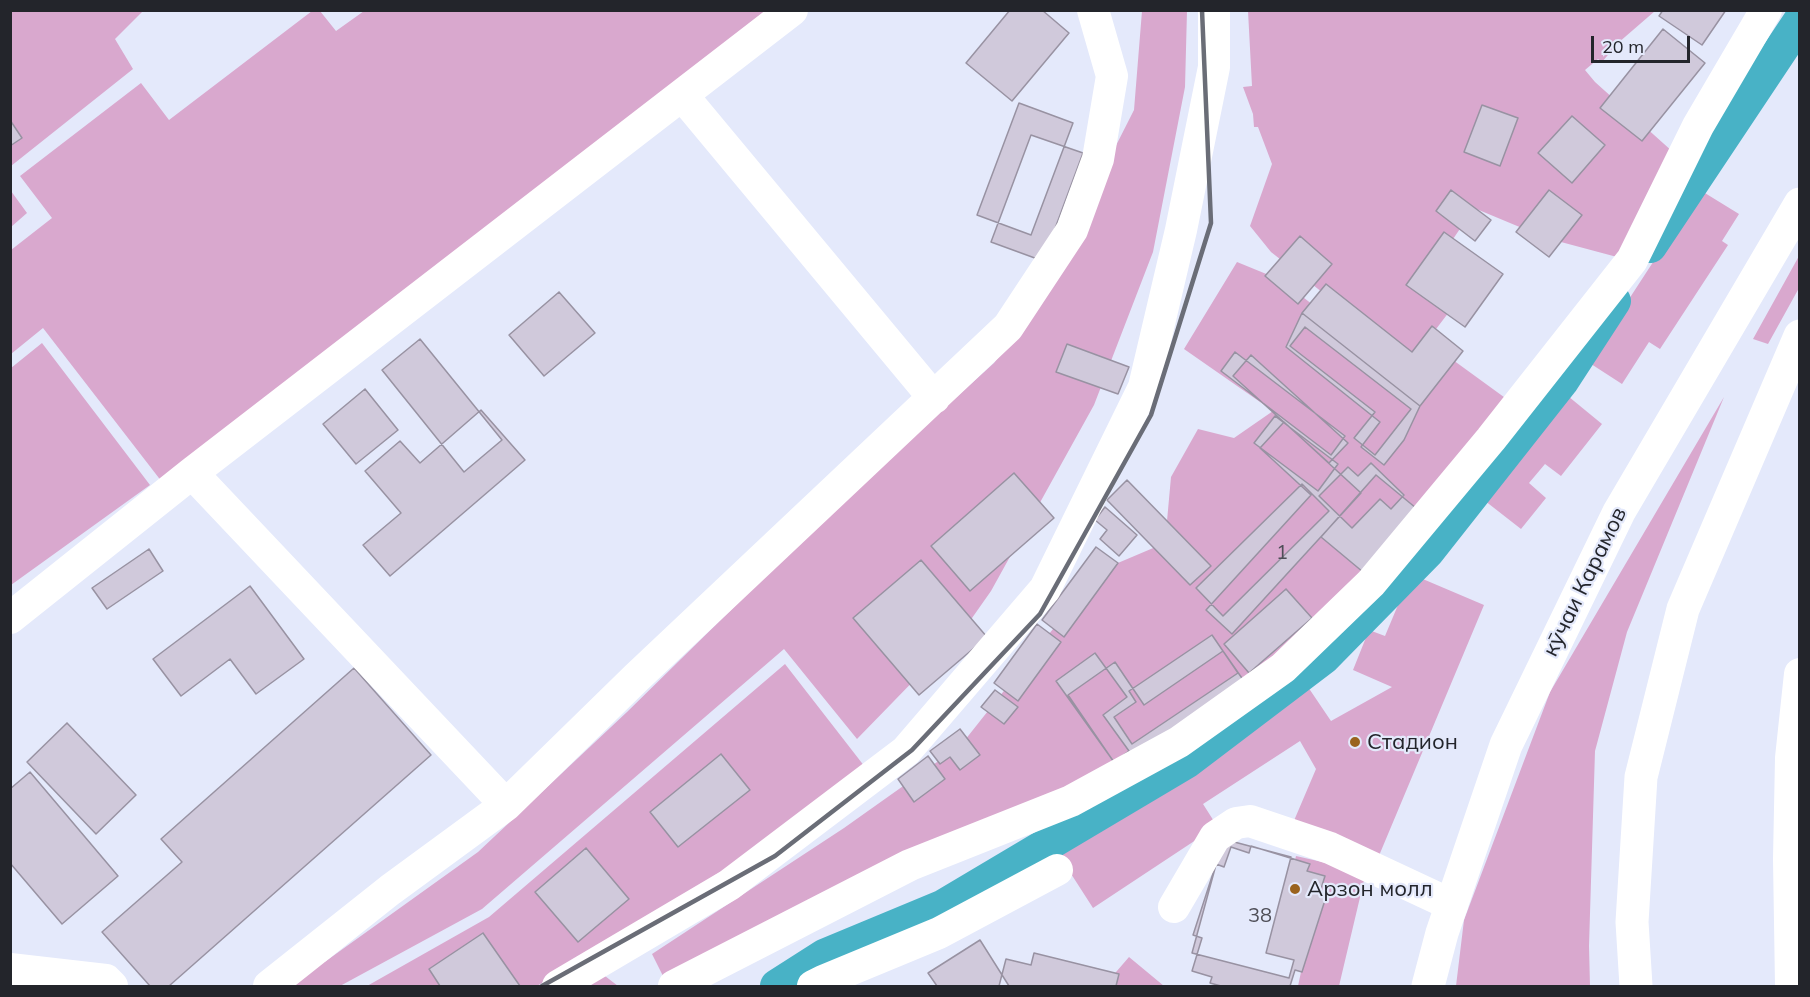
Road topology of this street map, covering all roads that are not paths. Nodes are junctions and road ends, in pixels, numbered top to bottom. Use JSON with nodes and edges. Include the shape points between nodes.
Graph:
{"nodes":[{"id":1,"x":792,"y":10,"type":"edge"},
{"id":2,"x":1093,"y":10,"type":"edge"},
{"id":3,"x":1214,"y":10,"type":"edge"},
{"id":4,"x":1766,"y":10,"type":"edge"},
{"id":5,"x":682,"y":95,"type":"junction"},
{"id":6,"x":1800,"y":204,"type":"edge"},
{"id":7,"x":1798,"y":342,"type":"edge"},
{"id":8,"x":934,"y":398,"type":"junction"},
{"id":9,"x":192,"y":473,"type":"junction"},
{"id":10,"x":10,"y":618,"type":"edge"},
{"id":11,"x":1800,"y":674,"type":"edge"},
{"id":12,"x":506,"y":805,"type":"junction"},
{"id":13,"x":1795,"y":832,"type":"edge"},
{"id":14,"x":1057,"y":870,"type":"dead end"},
{"id":15,"x":1452,"y":905,"type":"junction"},
{"id":16,"x":1173,"y":907,"type":"dead end"},
{"id":17,"x":10,"y":969,"type":"edge"},
{"id":18,"x":112,"y":987,"type":"edge"},
{"id":19,"x":268,"y":987,"type":"edge"},
{"id":20,"x":558,"y":987,"type":"edge"},
{"id":21,"x":674,"y":987,"type":"edge"},
{"id":22,"x":813,"y":987,"type":"edge"},
{"id":23,"x":1428,"y":987,"type":"edge"},
{"id":24,"x":1636,"y":987,"type":"edge"},
{"id":25,"x":1791,"y":987,"type":"edge"}],
"edges":[{"from":1,"to":5,"type":"street"},
{"from":2,"to":8,"type":"street","via":[[1112,76],[1098,159],[1072,230],[1008,327]]},
{"from":3,"to":20,"type":"street","via":[[1214,67],[1144,387],[1045,589],[906,751],[729,885]]},
{"from":4,"to":21,"type":"street","via":[[1698,126],[1632,260],[1371,583],[1283,668],[1179,742],[1071,801],[910,865]]},
{"from":5,"to":8,"type":"street"},
{"from":5,"to":9,"type":"street"},
{"from":6,"to":15,"type":"main road","name":"кӯчаи Карамов","via":[[1619,512],[1506,745]]},
{"from":7,"to":24,"type":"main road","via":[[1683,609],[1641,777],[1632,922]]},
{"from":8,"to":12,"type":"street"},
{"from":9,"to":10,"type":"street"},
{"from":9,"to":12,"type":"street"},
{"from":11,"to":13,"type":"street","via":[[1791,758]]},
{"from":12,"to":19,"type":"street"},
{"from":13,"to":25,"type":"street"},
{"from":14,"to":22,"type":"street","via":[[939,933]]},
{"from":15,"to":16,"type":"street","via":[[1330,848],[1250,821],[1236,823],[1215,837]]},
{"from":15,"to":23,"type":"main road","name":"кӯчаи Карамов"},
{"from":17,"to":18,"type":"street","via":[[106,980]]}]}
